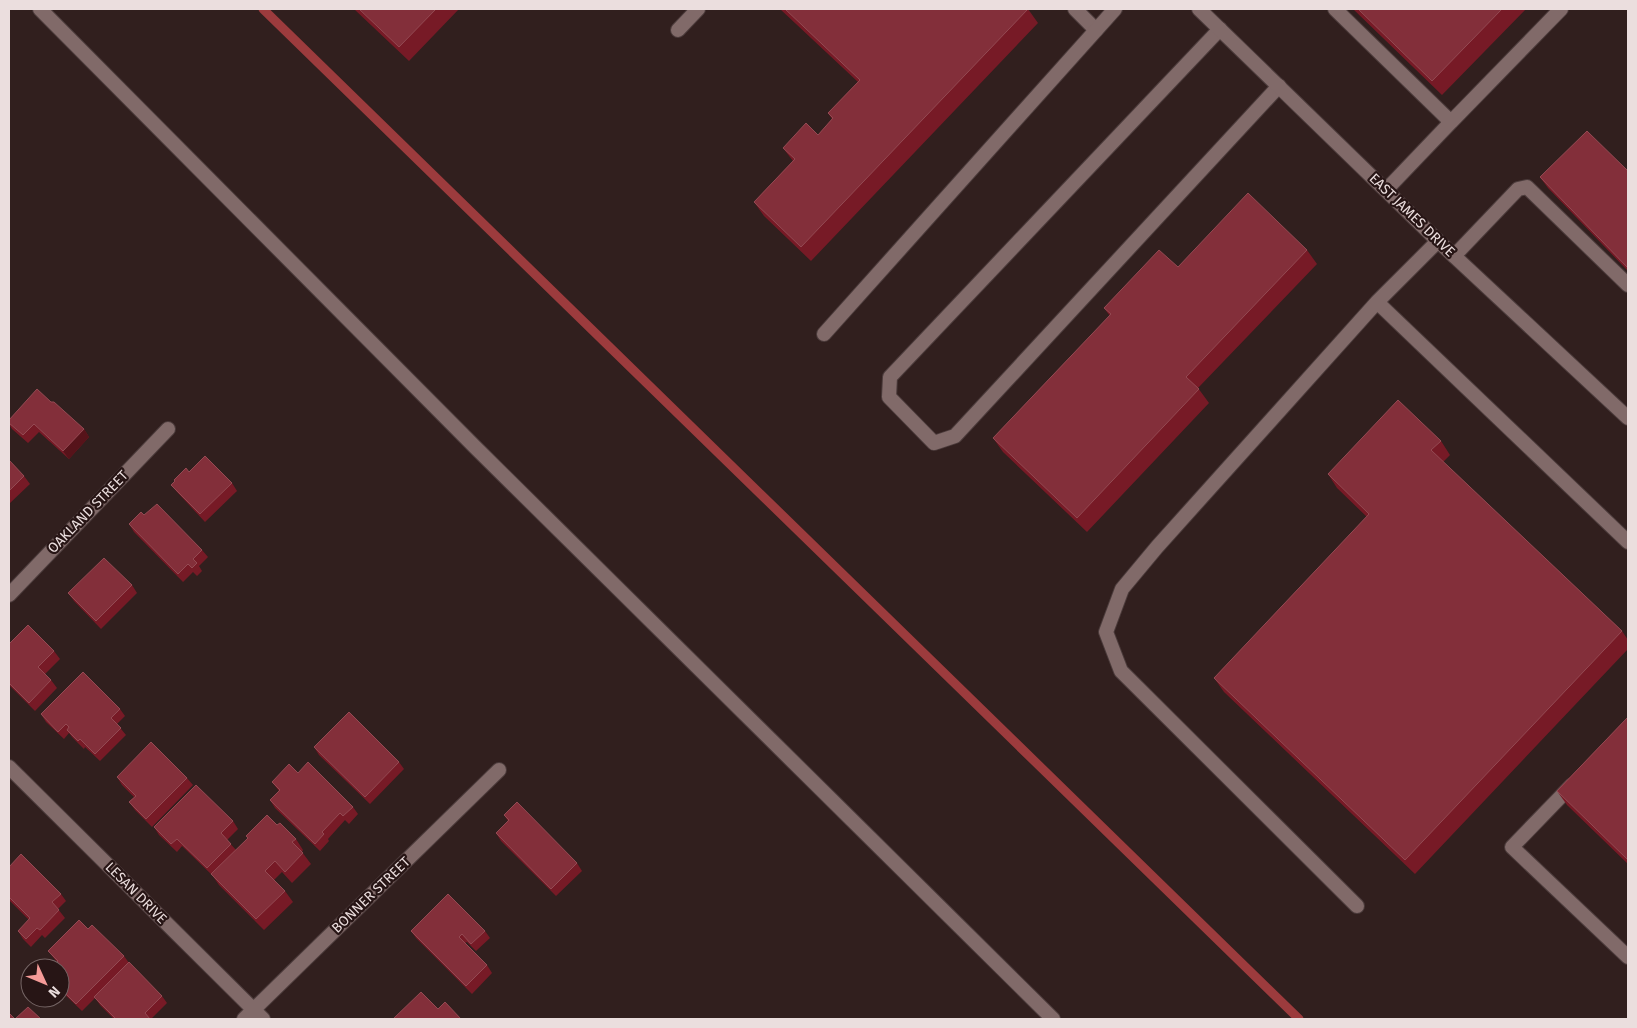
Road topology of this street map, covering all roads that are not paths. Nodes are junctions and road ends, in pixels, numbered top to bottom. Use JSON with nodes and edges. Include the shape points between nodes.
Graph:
{"nodes":[{"id":1,"x":40,"y":9,"type":"edge"},
{"id":2,"x":698,"y":9,"type":"edge"},
{"id":3,"x":1075,"y":9,"type":"edge"},
{"id":4,"x":1116,"y":9,"type":"edge"},
{"id":5,"x":1200,"y":9,"type":"edge"},
{"id":6,"x":1335,"y":9,"type":"edge"},
{"id":7,"x":1561,"y":9,"type":"edge"},
{"id":8,"x":1220,"y":29,"type":"junction"},
{"id":9,"x":678,"y":30,"type":"dead end"},
{"id":10,"x":1096,"y":30,"type":"junction"},
{"id":11,"x":1279,"y":86,"type":"junction"},
{"id":12,"x":1451,"y":122,"type":"junction"},
{"id":13,"x":1386,"y":190,"type":"junction"},
{"id":14,"x":1438,"y":241,"type":"junction"},
{"id":15,"x":1454,"y":256,"type":"junction"},
{"id":16,"x":1628,"y":284,"type":"edge"},
{"id":17,"x":1377,"y":302,"type":"junction"},
{"id":18,"x":824,"y":334,"type":"dead end"},
{"id":19,"x":1628,"y":418,"type":"edge"},
{"id":20,"x":168,"y":429,"type":"dead end"},
{"id":21,"x":1628,"y":542,"type":"edge"},
{"id":22,"x":9,"y":595,"type":"edge"},
{"id":23,"x":9,"y":767,"type":"edge"},
{"id":24,"x":499,"y":770,"type":"dead end"},
{"id":25,"x":1580,"y":776,"type":"edge"},
{"id":26,"x":1357,"y":906,"type":"dead end"},
{"id":27,"x":1628,"y":957,"type":"edge"},
{"id":28,"x":253,"y":1016,"type":"edge"},
{"id":29,"x":1053,"y":1019,"type":"edge"}],
"edges":[{"from":1,"to":29,"type":"street","via":[[482,454]]},
{"from":2,"to":9,"type":"street"},
{"from":3,"to":10,"type":"street"},
{"from":4,"to":10,"type":"street"},
{"from":5,"to":8,"type":"street","name":"EAST JAMES DRIVE"},
{"from":6,"to":12,"type":"street"},
{"from":7,"to":12,"type":"street"},
{"from":8,"to":11,"type":"street","name":"EAST JAMES DRIVE"},
{"from":8,"to":11,"type":"street","via":[[890,377],[889,397],[934,443],[955,436]]},
{"from":10,"to":18,"type":"street"},
{"from":11,"to":13,"type":"street","name":"EAST JAMES DRIVE"},
{"from":12,"to":13,"type":"street"},
{"from":13,"to":14,"type":"street","name":"EAST JAMES DRIVE"},
{"from":14,"to":15,"type":"street","name":"EAST JAMES DRIVE"},
{"from":14,"to":17,"type":"street"},
{"from":15,"to":16,"type":"street","via":[[1518,189],[1527,187]]},
{"from":15,"to":19,"type":"street","name":"EAST JAMES DRIVE"},
{"from":17,"to":21,"type":"street"},
{"from":17,"to":26,"type":"street","via":[[1122,589],[1106,632],[1122,671]]},
{"from":20,"to":22,"type":"street","name":"OAKLAND STREET"},
{"from":23,"to":28,"type":"street","name":"LESAN DRIVE"},
{"from":24,"to":28,"type":"street","name":"BONNER STREET"},
{"from":25,"to":27,"type":"street","via":[[1512,847]]}]}
